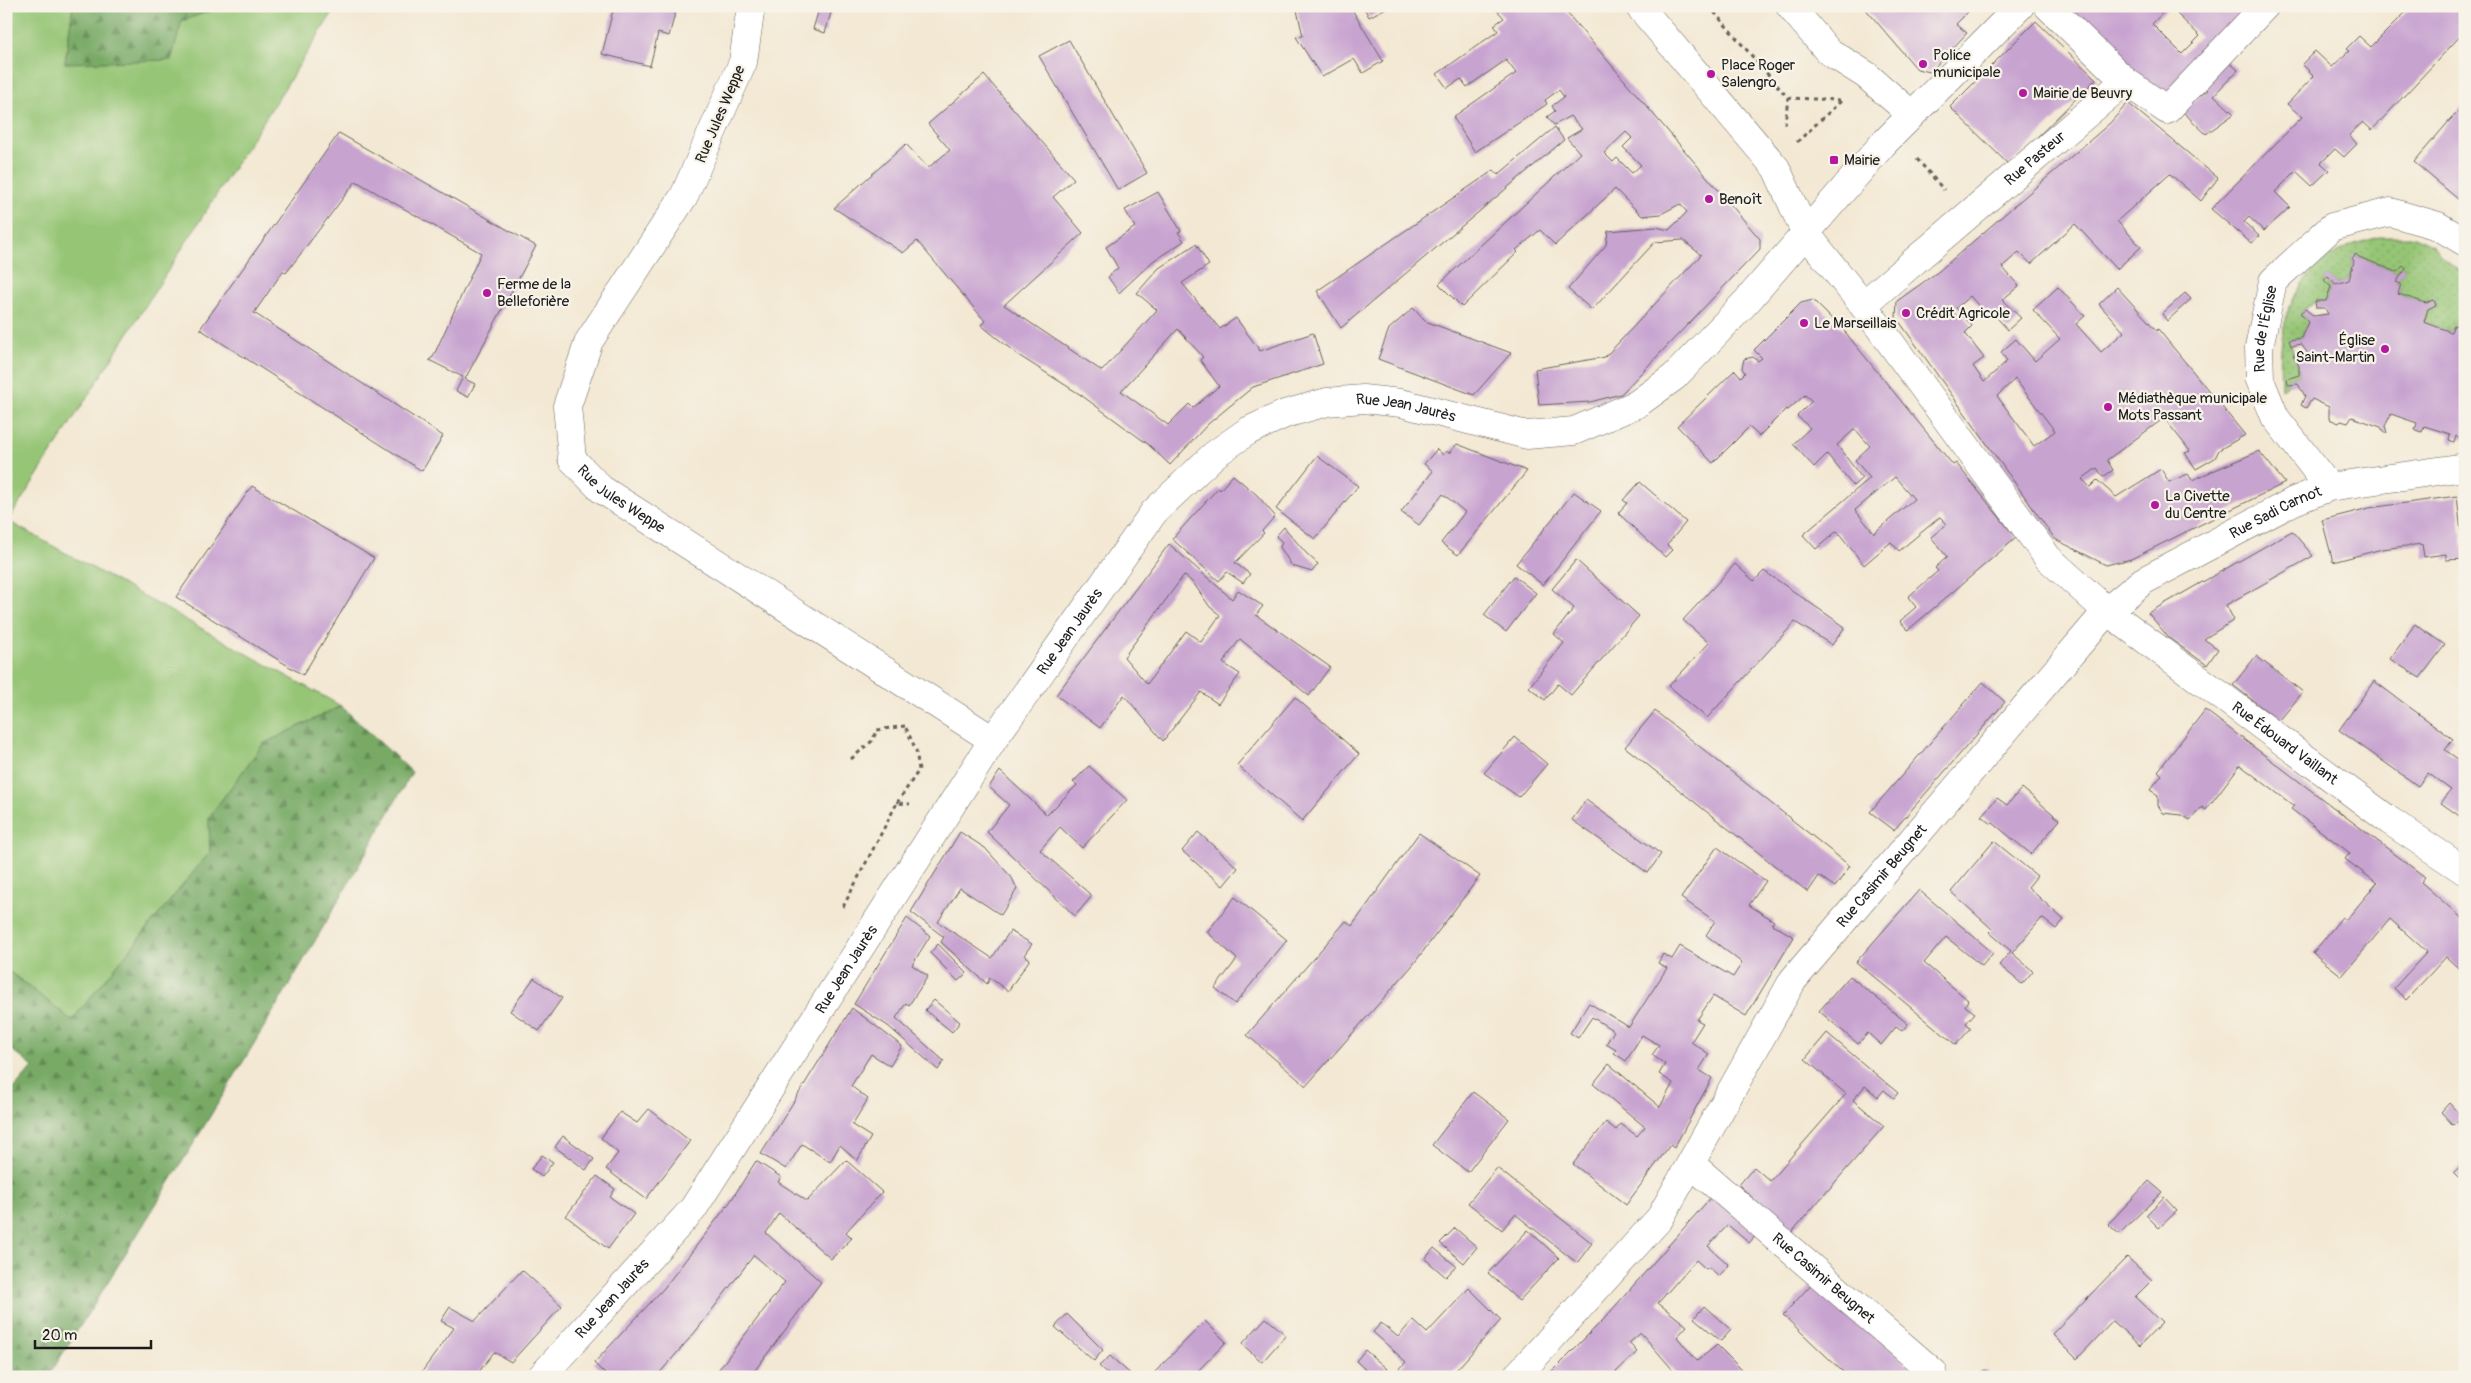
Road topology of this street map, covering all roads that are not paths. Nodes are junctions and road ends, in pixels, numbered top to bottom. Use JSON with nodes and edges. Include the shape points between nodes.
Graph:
{"nodes":[{"id":1,"x":751,"y":6,"type":"edge"},
{"id":2,"x":1639,"y":6,"type":"edge"},
{"id":3,"x":1790,"y":6,"type":"edge"},
{"id":4,"x":2020,"y":6,"type":"edge"},
{"id":5,"x":2048,"y":6,"type":"edge"},
{"id":6,"x":2265,"y":6,"type":"edge"},
{"id":7,"x":2125,"y":81,"type":"junction"},
{"id":8,"x":1910,"y":114,"type":"junction"},
{"id":9,"x":1805,"y":232,"type":"junction"},
{"id":10,"x":2465,"y":242,"type":"edge"},
{"id":11,"x":1863,"y":305,"type":"junction"},
{"id":12,"x":2465,"y":467,"type":"edge"},
{"id":13,"x":2328,"y":487,"type":"junction"},
{"id":14,"x":2107,"y":611,"type":"junction"},
{"id":15,"x":993,"y":740,"type":"junction"},
{"id":16,"x":2465,"y":871,"type":"edge"},
{"id":17,"x":1691,"y":1164,"type":"junction"},
{"id":18,"x":1933,"y":1372,"type":"dead end"},
{"id":19,"x":540,"y":1377,"type":"edge"},
{"id":20,"x":1516,"y":1377,"type":"edge"}],
"edges":[{"from":1,"to":15,"type":"street","name":"Rue Jules Weppe","via":[[744,62],[684,196],[589,341],[567,406],[572,459],[601,489]]},
{"from":2,"to":9,"type":"street","via":[[1779,162]]},
{"from":3,"to":8,"type":"street","via":[[1828,51],[1866,75]]},
{"from":4,"to":8,"type":"street"},
{"from":5,"to":7,"type":"street"},
{"from":6,"to":7,"type":"street","via":[[2167,110]]},
{"from":7,"to":11,"type":"street","name":"Rue Pasteur"},
{"from":8,"to":9,"type":"street"},
{"from":9,"to":11,"type":"street","name":"Rue Édouard Vaillant"},
{"from":9,"to":15,"type":"street","name":"Rue Jean Jaurès","via":[[1747,301],[1674,377],[1637,404],[1574,431],[1527,435],[1401,403],[1363,399],[1319,404],[1285,414],[1248,431],[1214,455],[1154,512]]},
{"from":10,"to":13,"type":"street","name":"Rue de l'Église","via":[[2438,226],[2390,212],[2332,227],[2273,281],[2259,348],[2260,380],[2275,417]]},
{"from":11,"to":14,"type":"street","name":"Rue Édouard Vaillant","via":[[2048,558]]},
{"from":12,"to":13,"type":"street","name":"Rue Sadi Carnot"},
{"from":13,"to":14,"type":"street","name":"Rue Sadi Carnot","via":[[2294,501],[2143,581]]},
{"from":14,"to":16,"type":"street","name":"Rue Édouard Vaillant","via":[[2390,821]]},
{"from":14,"to":17,"type":"street","name":"Rue Casimir Beugnet","via":[[1793,980]]},
{"from":15,"to":19,"type":"street","name":"Rue Jean Jaurès","via":[[693,1209]]},
{"from":17,"to":18,"type":"street","name":"Rue Casimir Beugnet"},
{"from":17,"to":20,"type":"street","name":"Rue Casimir Beugnet","via":[[1660,1218]]}]}
